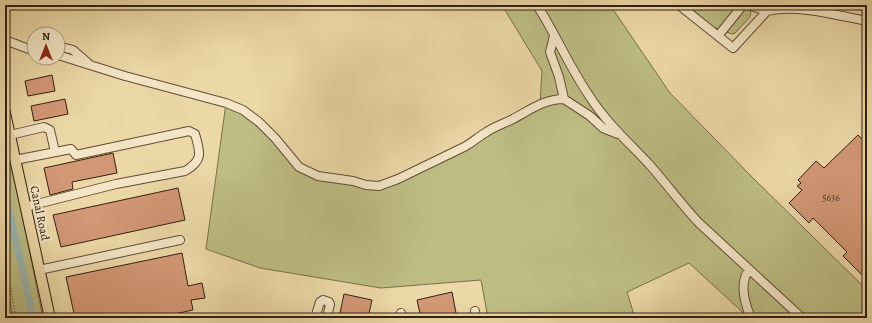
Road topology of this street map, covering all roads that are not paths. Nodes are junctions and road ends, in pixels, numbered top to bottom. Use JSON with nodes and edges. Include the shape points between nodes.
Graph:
{"nodes":[{"id":1,"x":537,"y":5,"type":"edge"},
{"id":2,"x":679,"y":5,"type":"edge"},
{"id":3,"x":743,"y":5,"type":"edge"},
{"id":4,"x":748,"y":5,"type":"edge"},
{"id":5,"x":767,"y":11,"type":"junction"},
{"id":6,"x":867,"y":21,"type":"edge"},
{"id":7,"x":554,"y":36,"type":"junction"},
{"id":8,"x":718,"y":36,"type":"junction"},
{"id":9,"x":5,"y":40,"type":"edge"},
{"id":10,"x":22,"y":47,"type":"junction"},
{"id":11,"x":26,"y":47,"type":"edge"},
{"id":12,"x":26,"y":48,"type":"edge"},
{"id":13,"x":66,"y":48,"type":"edge"},
{"id":14,"x":66,"y":58,"type":"edge"},
{"id":15,"x":89,"y":65,"type":"junction"},
{"id":16,"x":564,"y":98,"type":"junction"},
{"id":17,"x":5,"y":113,"type":"edge"},
{"id":18,"x":10,"y":135,"type":"junction"},
{"id":19,"x":620,"y":135,"type":"junction"},
{"id":20,"x":55,"y":152,"type":"junction"},
{"id":21,"x":15,"y":160,"type":"junction"},
{"id":22,"x":26,"y":207,"type":"junction"},
{"id":23,"x":180,"y":240,"type":"dead end"},
{"id":24,"x":39,"y":270,"type":"junction"},
{"id":25,"x":749,"y":270,"type":"junction"},
{"id":26,"x":50,"y":318,"type":"edge"},
{"id":27,"x":315,"y":318,"type":"edge"},
{"id":28,"x":326,"y":318,"type":"edge"},
{"id":29,"x":751,"y":318,"type":"edge"},
{"id":30,"x":802,"y":318,"type":"edge"}],
"edges":[{"from":1,"to":7,"type":"street"},
{"from":2,"to":8,"type":"street"},
{"from":3,"to":8,"type":"street"},
{"from":4,"to":5,"type":"street"},
{"from":5,"to":6,"type":"street","via":[[794,8]]},
{"from":5,"to":8,"type":"street","via":[[733,48]]},
{"from":7,"to":16,"type":"street","via":[[550,52]]},
{"from":7,"to":19,"type":"street","via":[[590,99]]},
{"from":9,"to":10,"type":"street"},
{"from":10,"to":11,"type":"street"},
{"from":10,"to":12,"type":"street"},
{"from":13,"to":15,"type":"street","via":[[73,50]]},
{"from":14,"to":15,"type":"street"},
{"from":15,"to":16,"type":"street","via":[[243,110],[275,138],[299,167],[318,176],[379,186],[464,147],[484,133],[540,104]]},
{"from":16,"to":19,"type":"street","via":[[603,128]]},
{"from":17,"to":18,"type":"main road","name":"Canal Road"},
{"from":18,"to":20,"type":"street","via":[[44,127],[50,130]]},
{"from":18,"to":21,"type":"main road","name":"Canal Road"},
{"from":19,"to":25,"type":"street","via":[[686,210]]},
{"from":20,"to":21,"type":"street"},
{"from":20,"to":22,"type":"street","via":[[71,149],[76,155],[189,131],[195,134],[200,152],[198,160],[185,172],[116,184]]},
{"from":21,"to":22,"type":"main road","name":"Canal Road"},
{"from":22,"to":24,"type":"main road","name":"Canal Road"},
{"from":23,"to":24,"type":"street"},
{"from":24,"to":26,"type":"main road","name":"Canal Road"},
{"from":25,"to":29,"type":"street","via":[[744,276],[744,290]]},
{"from":25,"to":30,"type":"street"},
{"from":27,"to":28,"type":"street","via":[[323,300],[330,304]]}]}
